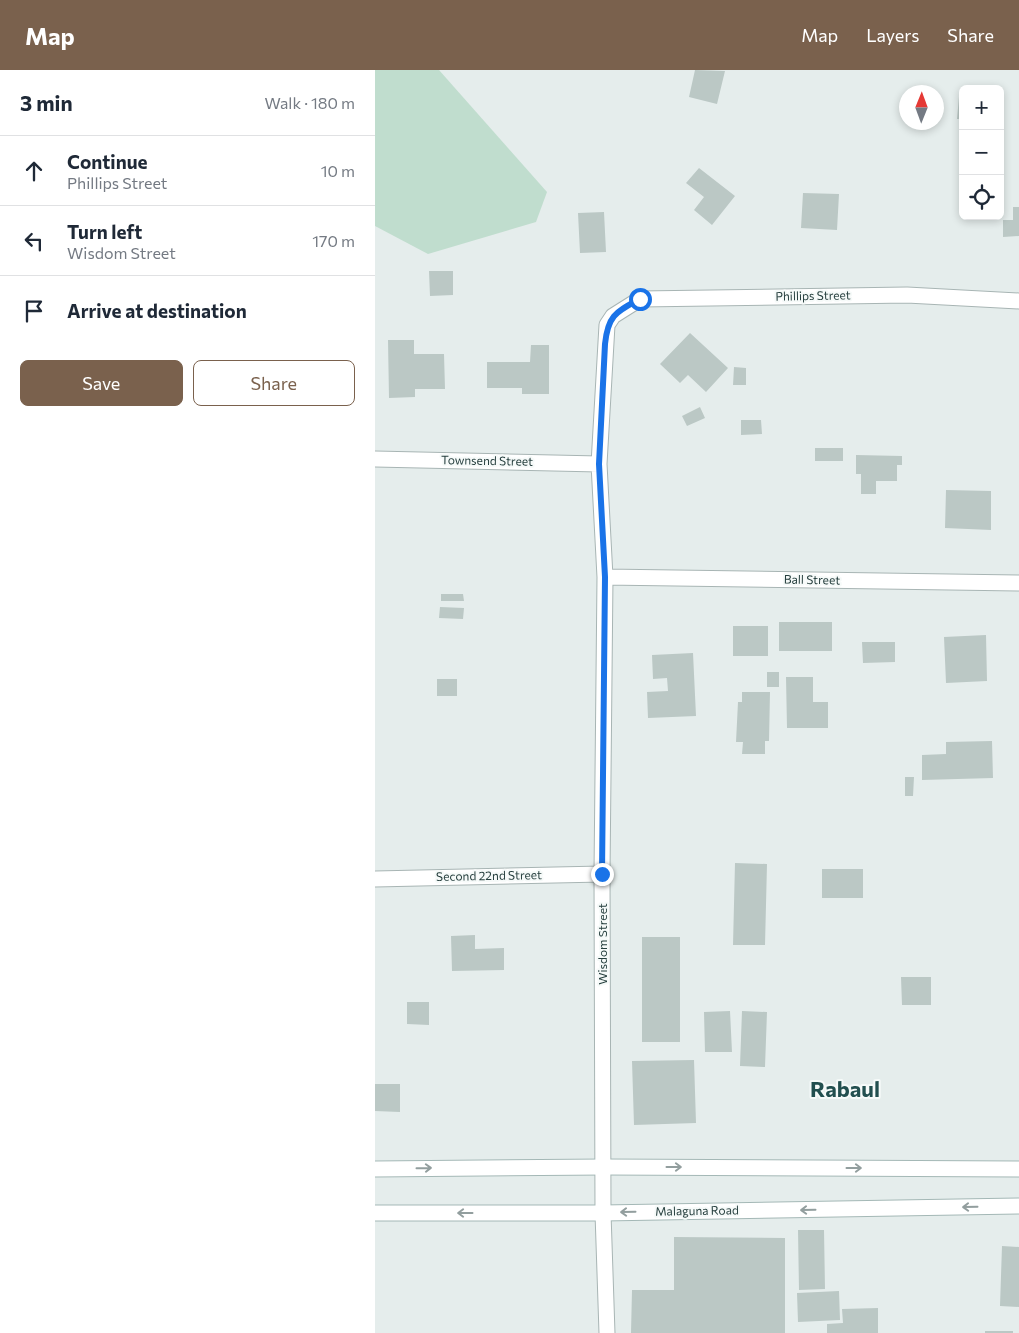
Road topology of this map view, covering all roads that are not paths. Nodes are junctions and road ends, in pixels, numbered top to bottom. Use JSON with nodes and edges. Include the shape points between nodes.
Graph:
{"nodes":[{"id":1,"x":1019,"y":301,"type":"edge"},
{"id":2,"x":613,"y":316,"type":"joint"},
{"id":3,"x":375,"y":459,"type":"edge"},
{"id":4,"x":599,"y":464,"type":"junction"},
{"id":5,"x":605,"y":577,"type":"junction"},
{"id":6,"x":1019,"y":583,"type":"edge"},
{"id":7,"x":602,"y":874,"type":"junction"},
{"id":8,"x":375,"y":879,"type":"edge"},
{"id":9,"x":605,"y":1167,"type":"junction"},
{"id":10,"x":375,"y":1169,"type":"edge"},
{"id":11,"x":1019,"y":1170,"type":"edge"},
{"id":12,"x":1019,"y":1206,"type":"edge"},
{"id":13,"x":375,"y":1213,"type":"edge"},
{"id":14,"x":603,"y":1213,"type":"junction"},
{"id":15,"x":607,"y":1333,"type":"edge"}],
"edges":[{"from":1,"to":2,"type":"street","name":"Phillips Street","via":[[907,295],[640,299]]},
{"from":2,"to":4,"type":"street","name":"Wisdom Street","via":[[607,326],[605,344]]},
{"from":3,"to":4,"type":"street","name":"Townsend Street"},
{"from":4,"to":5,"type":"street","name":"Wisdom Street"},
{"from":5,"to":6,"type":"street","name":"Ball Street"},
{"from":5,"to":7,"type":"street","name":"Wisdom Street"},
{"from":7,"to":8,"type":"street","name":"Second 22nd Street"},
{"from":7,"to":9,"type":"street","name":"Wisdom Street"},
{"from":10,"to":9,"type":"street","one_way":true},
{"from":9,"to":11,"type":"street","one_way":true},
{"from":9,"to":14,"type":"street","name":"Wisdom Street"},
{"from":12,"to":14,"type":"street","name":"Malaguna Road","one_way":true},
{"from":14,"to":13,"type":"street","name":"Malaguna Road","one_way":true},
{"from":14,"to":15,"type":"street","name":"Wisdom Street"}]}
